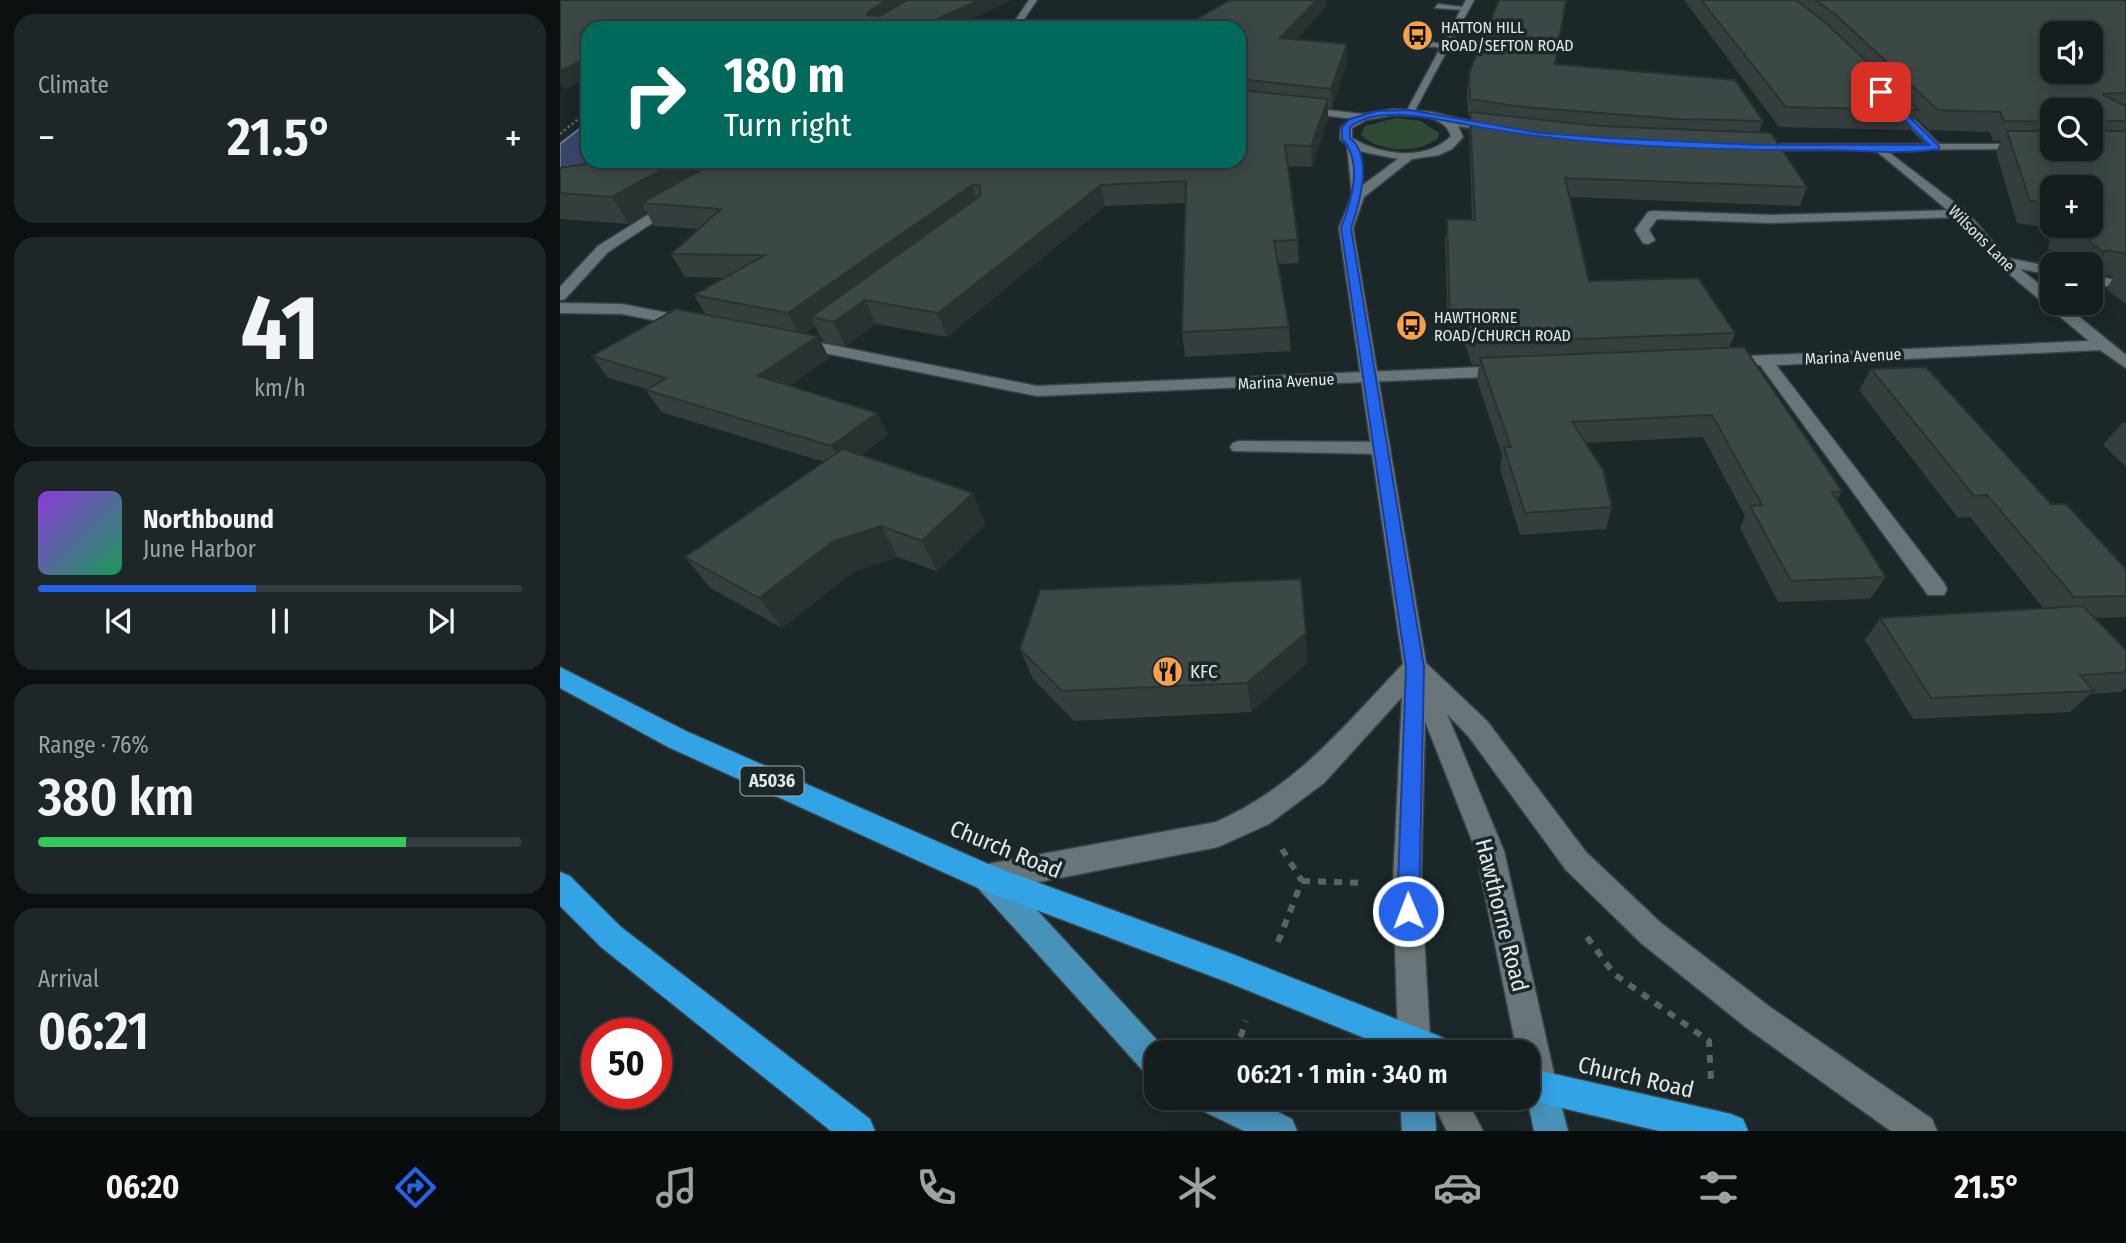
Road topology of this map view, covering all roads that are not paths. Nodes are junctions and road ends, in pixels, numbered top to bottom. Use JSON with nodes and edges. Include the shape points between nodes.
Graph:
{"nodes":[{"id":1,"x":1033,"y":0,"type":"edge"},
{"id":2,"x":1468,"y":4,"type":"edge"},
{"id":3,"x":1438,"y":6,"type":"dead end"},
{"id":4,"x":1019,"y":21,"type":"edge"},
{"id":5,"x":1415,"y":43,"type":"dead end"},
{"id":6,"x":1445,"y":45,"type":"junction"},
{"id":7,"x":1881,"y":92,"type":"edge"},
{"id":8,"x":1280,"y":108,"type":"edge"},
{"id":9,"x":1409,"y":112,"type":"junction"},
{"id":10,"x":1363,"y":117,"type":"junction"},
{"id":11,"x":1444,"y":121,"type":"junction"},
{"id":12,"x":1465,"y":142,"type":"junction"},
{"id":13,"x":1353,"y":145,"type":"junction"},
{"id":14,"x":1745,"y":146,"type":"edge"},
{"id":15,"x":2040,"y":147,"type":"edge"},
{"id":16,"x":1879,"y":148,"type":"junction"},
{"id":17,"x":1936,"y":148,"type":"junction"},
{"id":18,"x":1409,"y":156,"type":"junction"},
{"id":19,"x":1358,"y":195,"type":"junction"},
{"id":20,"x":686,"y":197,"type":"edge"},
{"id":21,"x":1961,"y":214,"type":"junction"},
{"id":22,"x":1648,"y":240,"type":"dead end"},
{"id":23,"x":2001,"y":260,"type":"junction"},
{"id":24,"x":2040,"y":268,"type":"edge"},
{"id":25,"x":2103,"y":281,"type":"edge"},
{"id":26,"x":2126,"y":286,"type":"edge"},
{"id":27,"x":2040,"y":292,"type":"edge"},
{"id":28,"x":560,"y":296,"type":"edge"},
{"id":29,"x":560,"y":308,"type":"edge"},
{"id":30,"x":2068,"y":315,"type":"edge"},
{"id":31,"x":700,"y":324,"type":"edge"},
{"id":32,"x":826,"y":328,"type":"edge"},
{"id":33,"x":778,"y":340,"type":"edge"},
{"id":34,"x":804,"y":345,"type":"junction"},
{"id":35,"x":2104,"y":345,"type":"junction"},
{"id":36,"x":1764,"y":360,"type":"junction"},
{"id":37,"x":1710,"y":363,"type":"edge"},
{"id":38,"x":2126,"y":363,"type":"edge"},
{"id":39,"x":1520,"y":370,"type":"edge"},
{"id":40,"x":1371,"y":376,"type":"junction"},
{"id":41,"x":1238,"y":447,"type":"dead end"},
{"id":42,"x":1381,"y":448,"type":"junction"},
{"id":43,"x":1936,"y":589,"type":"dead end"},
{"id":44,"x":1415,"y":667,"type":"junction"},
{"id":45,"x":560,"y":677,"type":"edge"},
{"id":46,"x":988,"y":878,"type":"junction"},
{"id":47,"x":560,"y":886,"type":"edge"},
{"id":48,"x":1401,"y":1040,"type":"edge"},
{"id":49,"x":1421,"y":1040,"type":"edge"},
{"id":50,"x":1526,"y":1040,"type":"edge"},
{"id":51,"x":1144,"y":1049,"type":"edge"},
{"id":52,"x":1540,"y":1087,"type":"edge"},
{"id":53,"x":1540,"y":1100,"type":"edge"},
{"id":54,"x":1237,"y":1110,"type":"edge"},
{"id":55,"x":1418,"y":1110,"type":"edge"},
{"id":56,"x":1454,"y":1110,"type":"edge"},
{"id":57,"x":858,"y":1131,"type":"edge"},
{"id":58,"x":1280,"y":1131,"type":"edge"},
{"id":59,"x":1419,"y":1131,"type":"edge"},
{"id":60,"x":1466,"y":1131,"type":"edge"},
{"id":61,"x":1551,"y":1131,"type":"edge"},
{"id":62,"x":1731,"y":1131,"type":"edge"},
{"id":63,"x":1920,"y":1131,"type":"edge"}],
"edges":[{"from":1,"to":4,"type":"street"},
{"from":2,"to":3,"type":"street"},
{"from":2,"to":6,"type":"street"},
{"from":5,"to":6,"type":"street"},
{"from":6,"to":9,"type":"street"},
{"from":7,"to":17,"type":"street"},
{"from":8,"to":10,"type":"street"},
{"from":9,"to":10,"type":"street"},
{"from":9,"to":11,"type":"street"},
{"from":10,"to":13,"type":"street","name":"Hawthorne Road","via":[[1346,127],[1346,139]]},
{"from":11,"to":12,"type":"street"},
{"from":11,"to":12,"type":"street","via":[[1507,135]]},
{"from":12,"to":18,"type":"street"},
{"from":13,"to":18,"type":"street"},
{"from":13,"to":19,"type":"street","name":"Hawthorne Road"},
{"from":14,"to":16,"type":"street"},
{"from":15,"to":17,"type":"street"},
{"from":16,"to":17,"type":"street"},
{"from":16,"to":21,"type":"street","name":"Wilsons Lane"},
{"from":18,"to":19,"type":"street"},
{"from":19,"to":40,"type":"street","name":"Hawthorne Road","via":[[1346,228]]},
{"from":20,"to":28,"type":"street","via":[[603,249]]},
{"from":21,"to":22,"type":"street","via":[[1772,219],[1653,215],[1642,230]]},
{"from":21,"to":23,"type":"street","name":"Wilsons Lane"},
{"from":23,"to":24,"type":"street"},
{"from":23,"to":27,"type":"street","name":"Wilsons Lane"},
{"from":25,"to":26,"type":"street"},
{"from":29,"to":31,"type":"street","via":[[622,309]]},
{"from":30,"to":35,"type":"street","name":"Wilsons Lane"},
{"from":32,"to":34,"type":"street"},
{"from":33,"to":34,"type":"street","name":"Marina Avenue"},
{"from":34,"to":40,"type":"street","name":"Marina Avenue","via":[[1037,391]]},
{"from":35,"to":36,"type":"street","name":"Marina Avenue"},
{"from":35,"to":38,"type":"street","name":"Wilsons Lane"},
{"from":36,"to":37,"type":"street","name":"Marina Avenue"},
{"from":36,"to":43,"type":"street"},
{"from":39,"to":40,"type":"street","name":"Marina Avenue"},
{"from":40,"to":42,"type":"street","name":"Hawthorne Road"},
{"from":41,"to":42,"type":"street"},
{"from":42,"to":44,"type":"street","name":"Hawthorne Road"},
{"from":44,"to":46,"type":"street","via":[[1315,775],[1260,815],[1218,834]]},
{"from":44,"to":49,"type":"street","name":"Hawthorne Road","via":[[1407,884]]},
{"from":44,"to":50,"type":"street","name":"Hawthorne Road","via":[[1490,851]]},
{"from":44,"to":63,"type":"street","via":[[1478,729],[1576,861],[1651,933],[1759,1017]]},
{"from":45,"to":46,"type":"highway","name":"Church Road","number":"A5036","via":[[677,739]]},
{"from":46,"to":48,"type":"highway","name":"Church Road","number":"A5036","via":[[1238,971]]},
{"from":46,"to":51,"type":"main road"},
{"from":47,"to":57,"type":"highway","via":[[611,937]]},
{"from":52,"to":62,"type":"highway","name":"Church Road"},
{"from":53,"to":61,"type":"main road","name":"Hawthorne Road"},
{"from":54,"to":58,"type":"main road"},
{"from":55,"to":59,"type":"main road"},
{"from":56,"to":60,"type":"street"}]}
